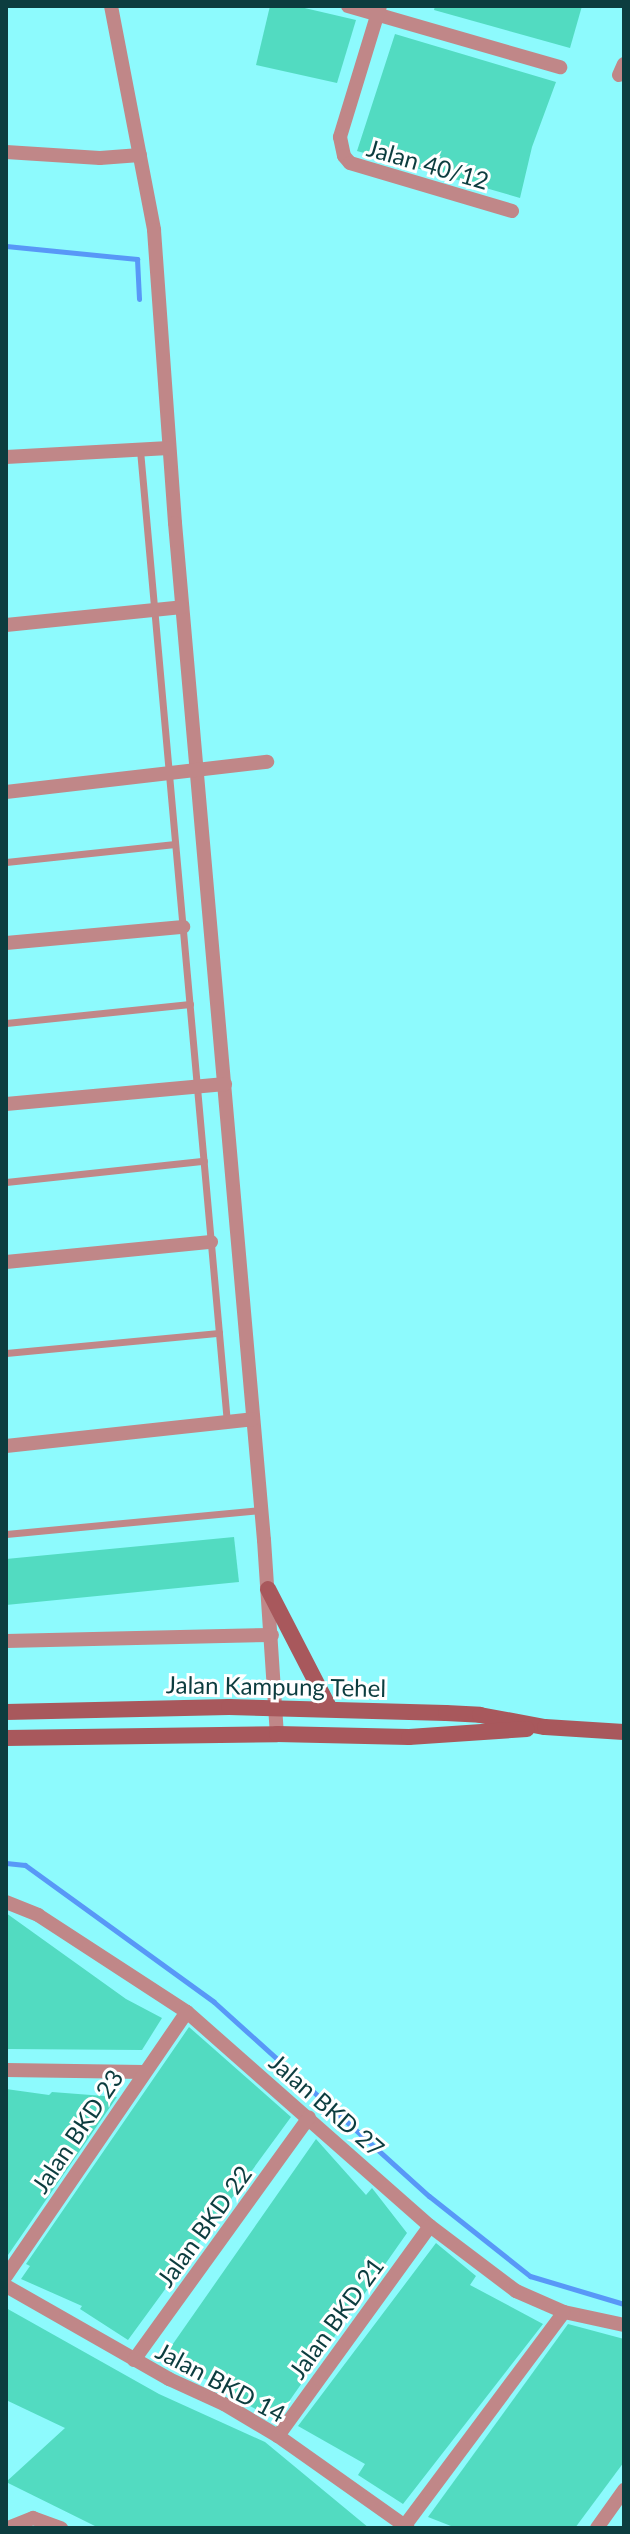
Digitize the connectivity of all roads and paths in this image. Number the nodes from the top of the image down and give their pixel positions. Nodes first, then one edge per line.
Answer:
1 (111, 6) edge
2 (348, 6) edge
3 (378, 10) edge
4 (560, 67) dead end
5 (6, 152) edge
6 (140, 155) junction
7 (512, 211) dead end
8 (169, 448) junction
9 (140, 450) junction
10 (6, 457) edge
11 (182, 607) junction
12 (154, 609) junction
13 (6, 625) edge
14 (267, 762) dead end
15 (199, 768) junction
16 (169, 772) junction
17 (6, 792) edge
18 (175, 844) junction
19 (6, 862) edge
20 (183, 927) junction
21 (6, 943) edge
22 (190, 1004) junction
23 (6, 1023) edge
24 (225, 1084) junction
25 (197, 1086) junction
26 (6, 1104) edge
27 (204, 1161) junction
28 (6, 1182) edge
29 (211, 1242) junction
30 (6, 1262) edge
31 (219, 1333) junction
32 (6, 1353) edge
33 (253, 1419) junction
34 (227, 1422) junction
35 (6, 1446) edge
36 (262, 1510) junction
37 (6, 1534) edge
38 (268, 1589) junction
39 (272, 1635) junction
40 (6, 1641) edge
41 (275, 1708) junction
42 (330, 1709) junction
43 (6, 1714) edge
44 (545, 1727) junction
45 (624, 1732) edge
46 (277, 1734) junction
47 (6, 1738) edge
48 (6, 1902) edge
49 (187, 2012) junction
50 (6, 2070) edge
51 (144, 2072) junction
52 (309, 2117) junction
53 (430, 2226) junction
54 (6, 2276) edge
55 (6, 2286) edge
56 (564, 2312) junction
57 (624, 2325) edge
58 (134, 2360) junction
59 (278, 2436) junction
60 (624, 2490) edge
61 (405, 2527) edge
62 (8, 2528) edge
63 (61, 2528) edge
64 (597, 2528) edge

1 - 6 street
2 - 3 street
3 - 4 street
3 - 7 street, Jalan 40/12
5 - 6 street
6 - 8 street
8 - 9 street
8 - 11 street
9 - 10 street
9 - 12 lane
11 - 12 street
11 - 15 street
12 - 13 street
12 - 16 lane
14 - 15 street
15 - 16 street
15 - 24 street
16 - 17 street
16 - 18 lane
18 - 19 lane
18 - 20 lane
20 - 21 street
20 - 22 lane
22 - 23 lane
22 - 25 lane
24 - 25 street
24 - 33 street
25 - 26 street
25 - 27 lane
27 - 28 lane
27 - 29 lane
29 - 30 street
29 - 31 lane
31 - 32 lane
31 - 34 lane
33 - 34 street
33 - 36 street
34 - 35 street
36 - 37 lane
36 - 38 street
38 - 39 street
38 - 42 main road
39 - 40 street
39 - 41 street
41 - 42 main road, Jalan Kampung Tehel
41 - 43 main road, Jalan Kampung Tehel
41 - 46 street
42 - 44 main road, Jalan Kampung Tehel
44 - 45 main road, Jalan Kampung Tehel
44 - 46 main road, Jalan Kampung Tehel
46 - 47 main road, Jalan Kampung Tehel
48 - 49 street, Jalan BKD 27
49 - 51 street, Jalan BKD 23
49 - 52 street, Jalan BKD 27
50 - 51 street
51 - 54 street, Jalan BKD 23
52 - 53 street, Jalan BKD 27
52 - 58 street, Jalan BKD 22
53 - 56 street, Jalan BKD 27
53 - 59 street, Jalan BKD 21
55 - 58 street, Jalan BKD 14
56 - 57 street, Jalan BKD 27
56 - 61 street
58 - 59 street, Jalan BKD 14
59 - 61 street, Jalan BKD 14
60 - 64 street
62 - 63 street

